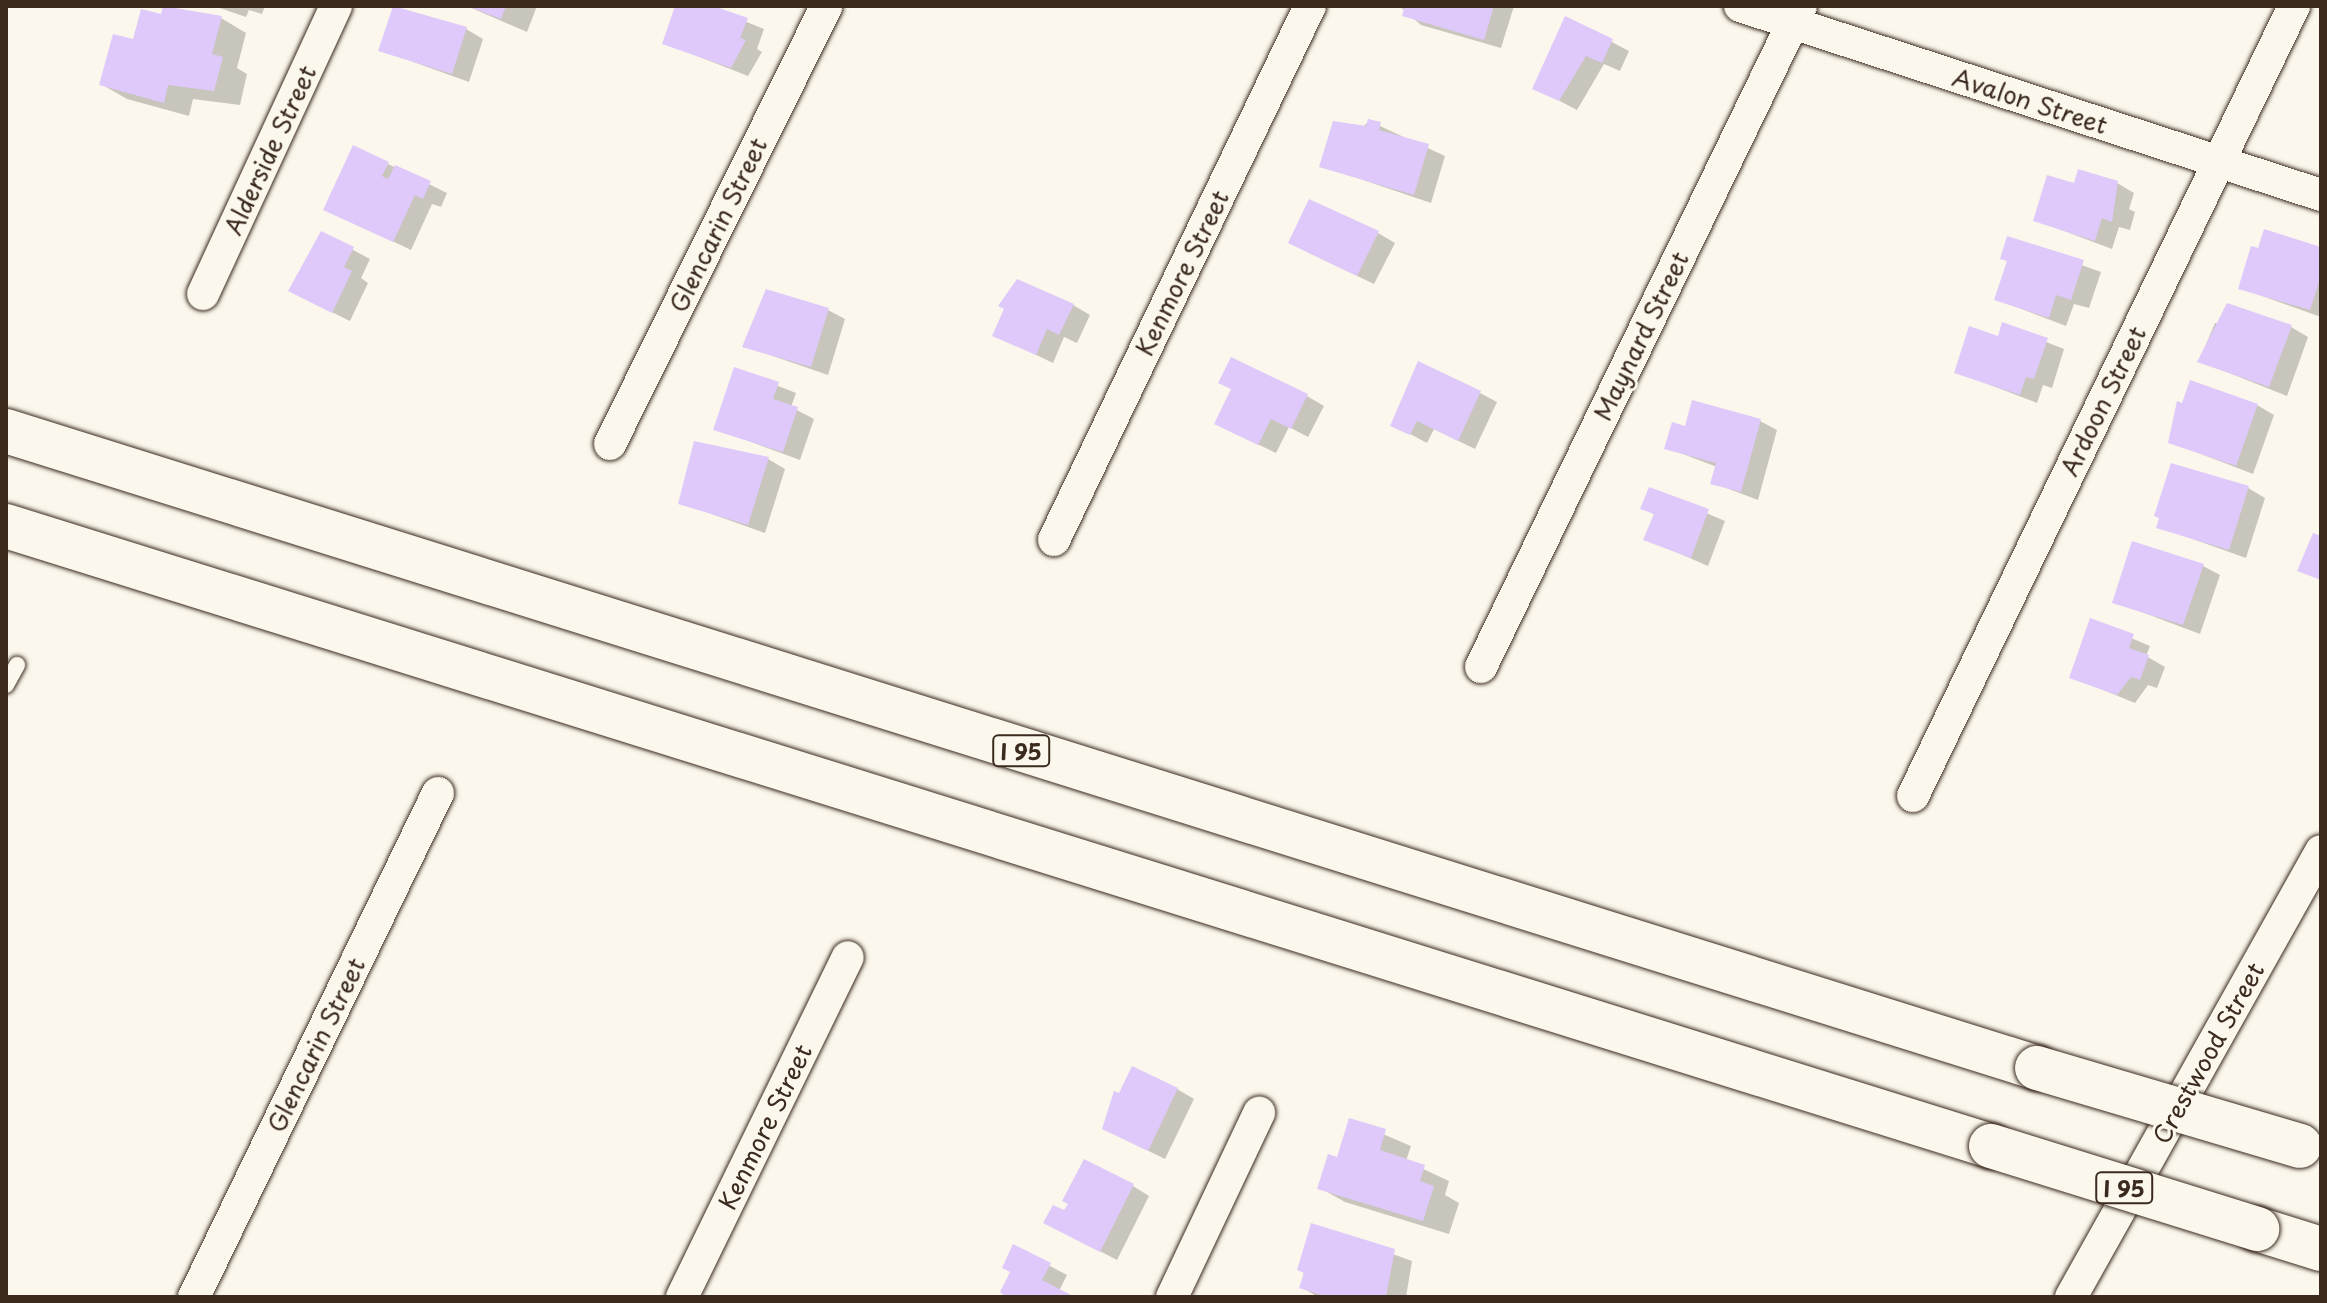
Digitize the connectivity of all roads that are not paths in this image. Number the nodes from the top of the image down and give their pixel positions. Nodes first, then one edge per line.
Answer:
1 (336, 6) edge
2 (826, 6) edge
3 (1310, 6) edge
4 (1740, 6) edge
5 (2294, 6) edge
6 (1797, 14) edge
7 (2218, 163) junction
8 (2321, 195) edge
9 (203, 294) dead end
10 (6, 431) edge
11 (610, 444) dead end
12 (6, 526) edge
13 (1054, 540) dead end
14 (17, 665) dead end
15 (1481, 667) dead end
16 (6, 685) edge
17 (438, 793) dead end
18 (1913, 796) dead end
19 (2321, 851) edge
20 (848, 957) dead end
21 (1259, 1113) dead end
22 (2311, 1150) edge
23 (2321, 1249) edge
24 (194, 1297) edge
25 (682, 1297) edge
26 (1172, 1297) edge
27 (2071, 1297) edge

1 - 9 street, Alderside Street
2 - 11 street, Glencarin Street
3 - 13 street, Kenmore Street
4 - 6 street, Avalon Street
5 - 7 street, Ardoon Street
6 - 7 street, Avalon Street
6 - 15 street, Maynard Street
7 - 8 street, Avalon Street
7 - 18 street, Ardoon Street
10 - 22 highway, I 95, bridge
12 - 23 highway, I 95, bridge
14 - 16 lane
17 - 24 street, Glencarin Street
19 - 27 street, Crestwood Street
20 - 25 street, Kenmore Street
21 - 26 street

